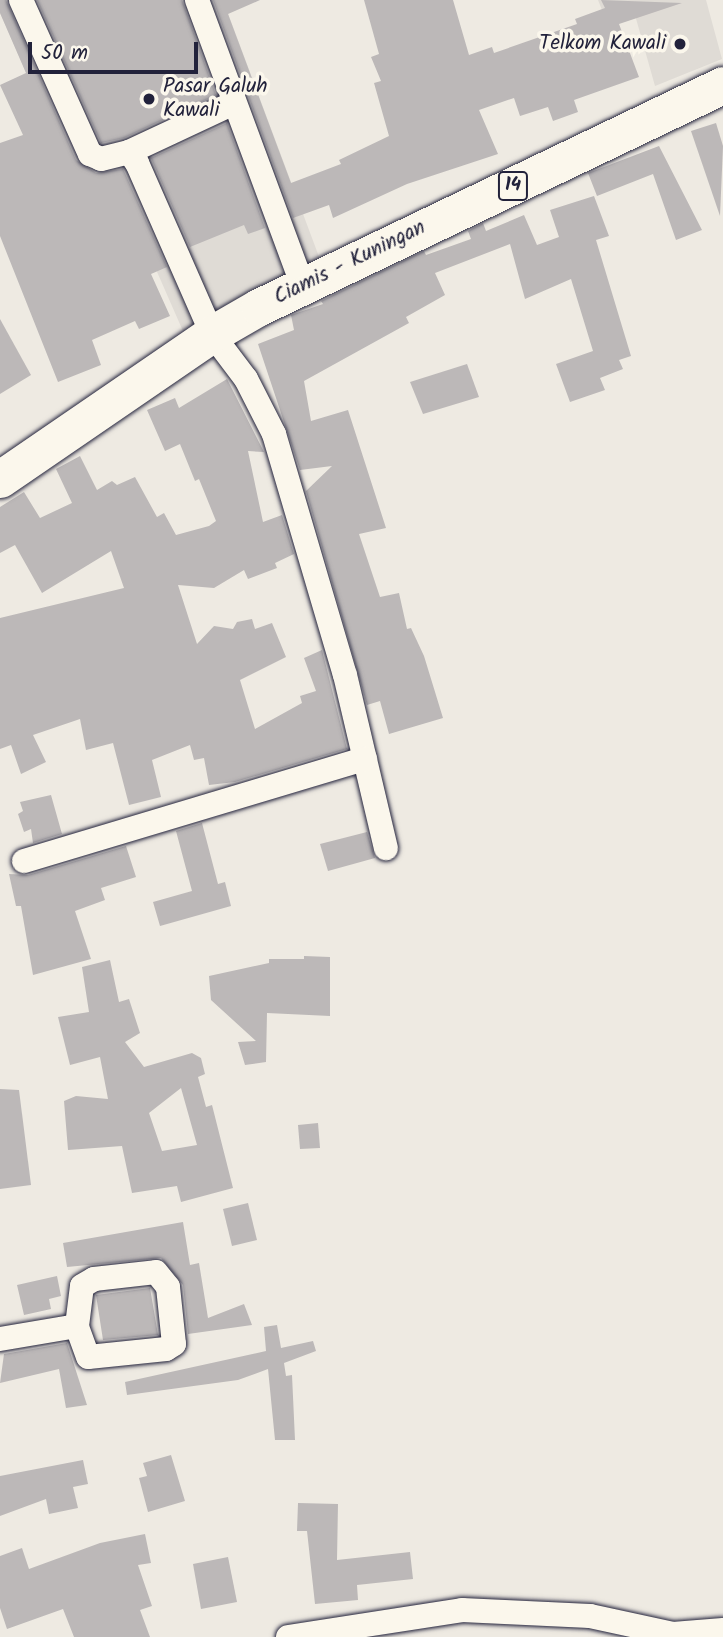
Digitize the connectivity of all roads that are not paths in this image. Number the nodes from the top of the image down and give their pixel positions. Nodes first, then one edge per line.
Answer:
1 (21, 0) edge
2 (197, 0) edge
3 (723, 85) edge
4 (234, 103) junction
5 (129, 152) junction
6 (302, 284) junction
7 (212, 334) junction
8 (0, 479) edge
9 (365, 759) junction
10 (386, 848) dead end
11 (24, 861) dead end
12 (78, 1326) junction
13 (0, 1339) edge
14 (723, 1630) edge
15 (288, 1637) edge

1 - 5 street
2 - 4 street
3 - 6 highway, Ciamis - Kuningan / 14
4 - 5 street
4 - 6 street
5 - 7 street
6 - 7 highway, Ciamis - Kuningan / 14
7 - 8 highway, Ciamis - Kuningan / 14
7 - 9 street
9 - 10 street
9 - 11 street
12 - 12 street
12 - 13 street
14 - 15 street

